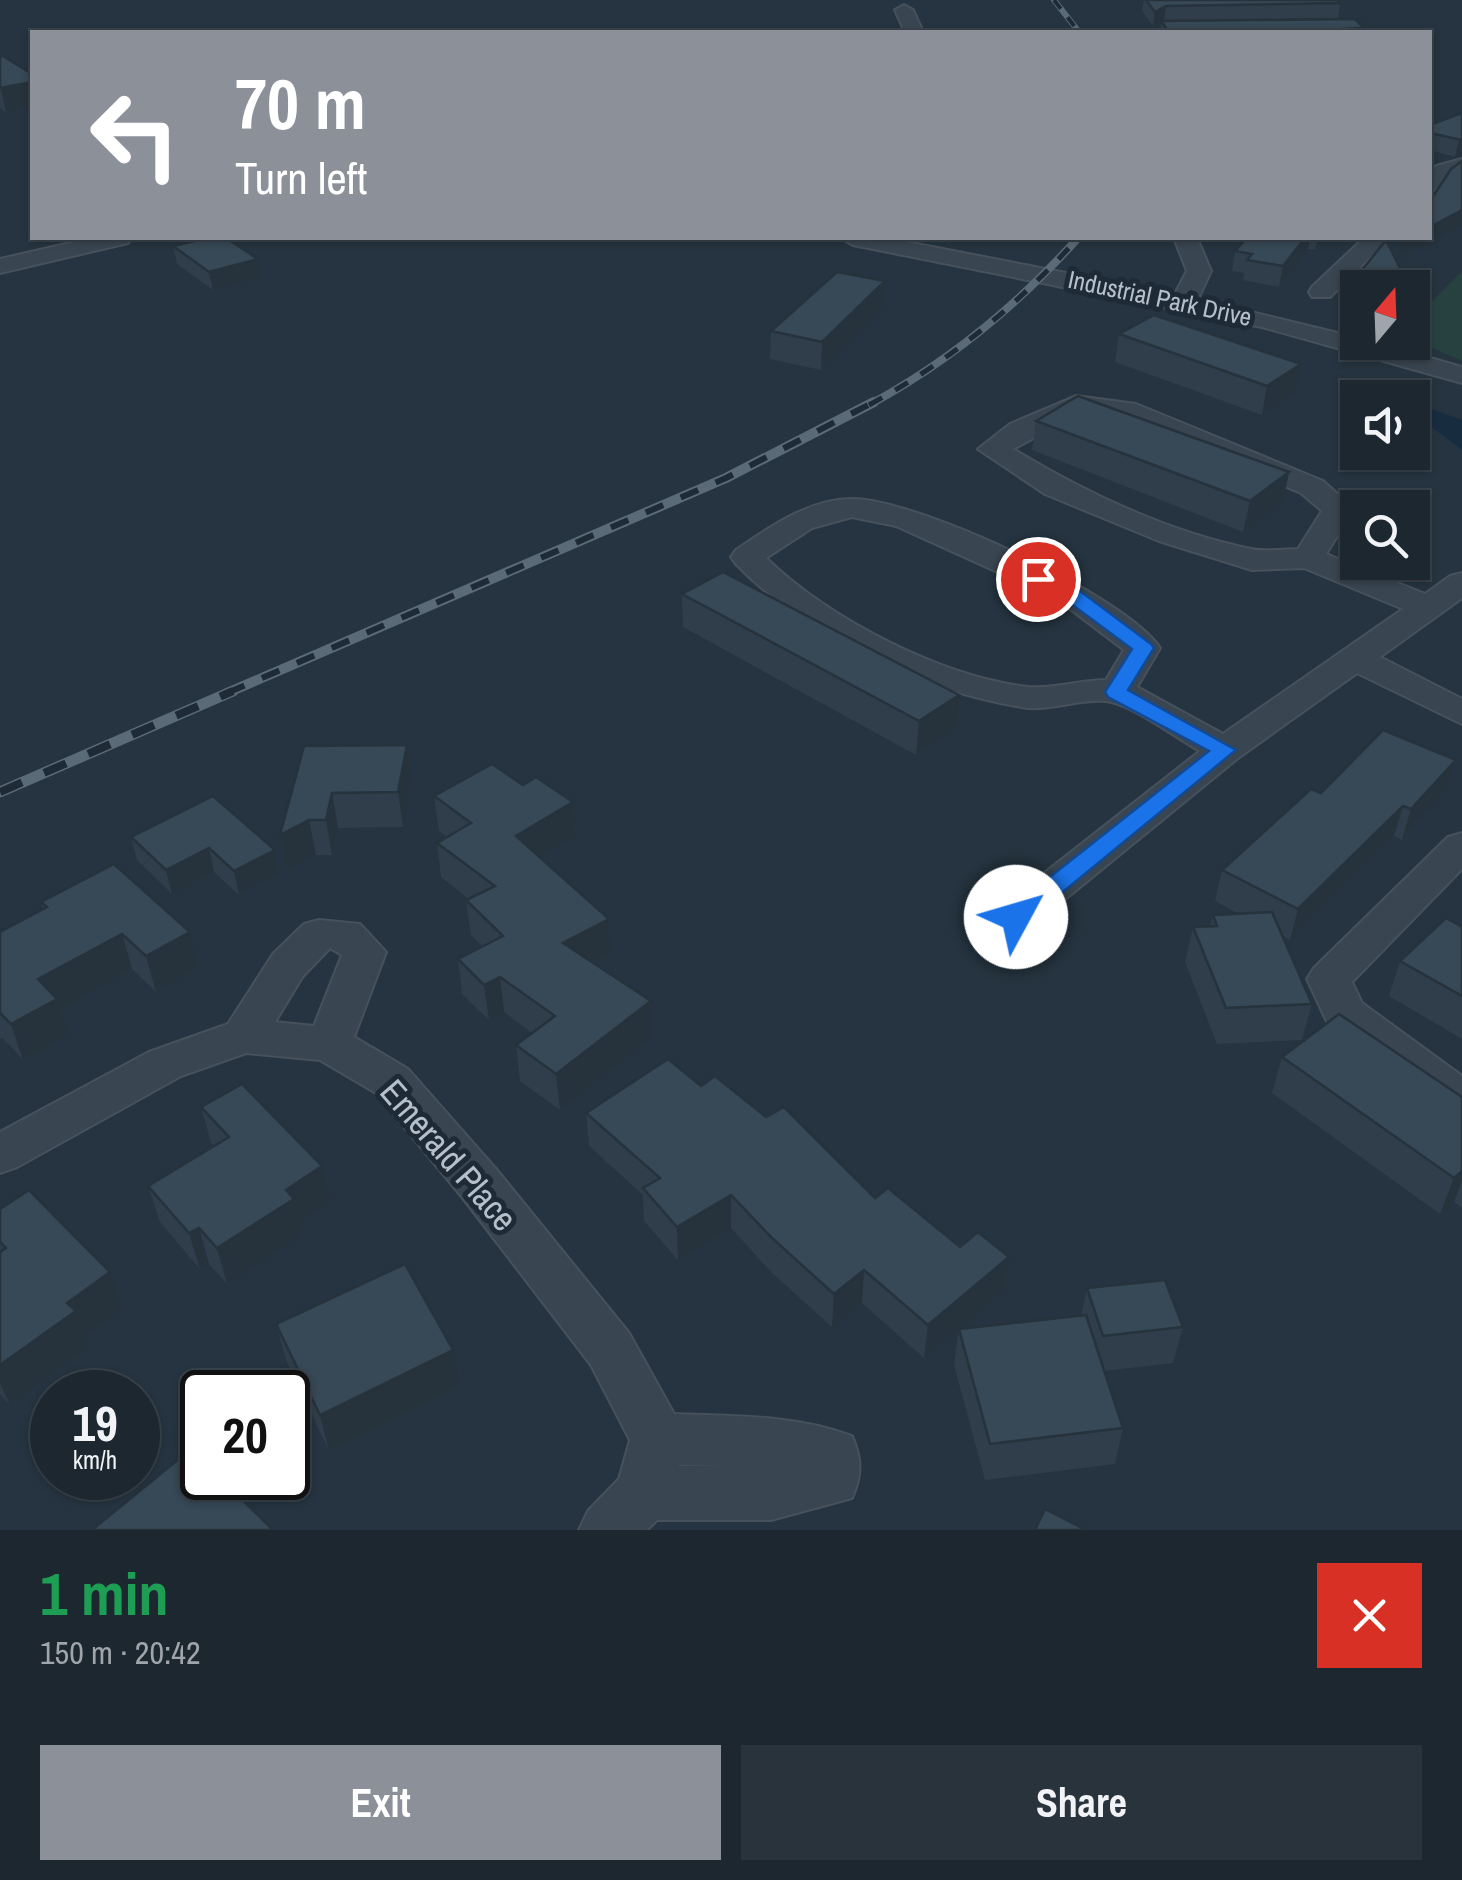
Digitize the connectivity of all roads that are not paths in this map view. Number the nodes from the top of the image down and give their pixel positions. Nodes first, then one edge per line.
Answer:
1 (904, 10) dead end
2 (913, 30) edge
3 (111, 240) edge
4 (863, 240) edge
5 (1187, 240) edge
6 (1374, 240) edge
7 (0, 266) edge
8 (1321, 292) dead end
9 (1184, 302) junction
10 (1462, 375) edge
11 (1308, 558) junction
12 (1462, 583) edge
13 (1427, 607) junction
14 (1354, 658) junction
15 (1116, 692) junction
16 (1462, 713) edge
17 (1224, 750) junction
18 (1462, 846) edge
19 (1016, 917) dead end
20 (244, 1036) junction
21 (329, 1044) junction
22 (1462, 1101) edge
23 (0, 1154) edge
24 (658, 1439) junction
25 (626, 1511) edge

1 - 2 street
3 - 7 street
4 - 9 street, Industrial Park Drive
5 - 9 street
6 - 8 street
9 - 10 street, Industrial Park Drive
11 - 11 street
11 - 13 street
12 - 13 street
13 - 14 street
14 - 16 street
14 - 17 street
15 - 15 street
15 - 17 street
17 - 19 street
18 - 22 street
20 - 21 street, Emerald Place
20 - 21 street
20 - 23 street, Emerald Place
21 - 24 street, Emerald Place
24 - 25 street
24 - 25 street

